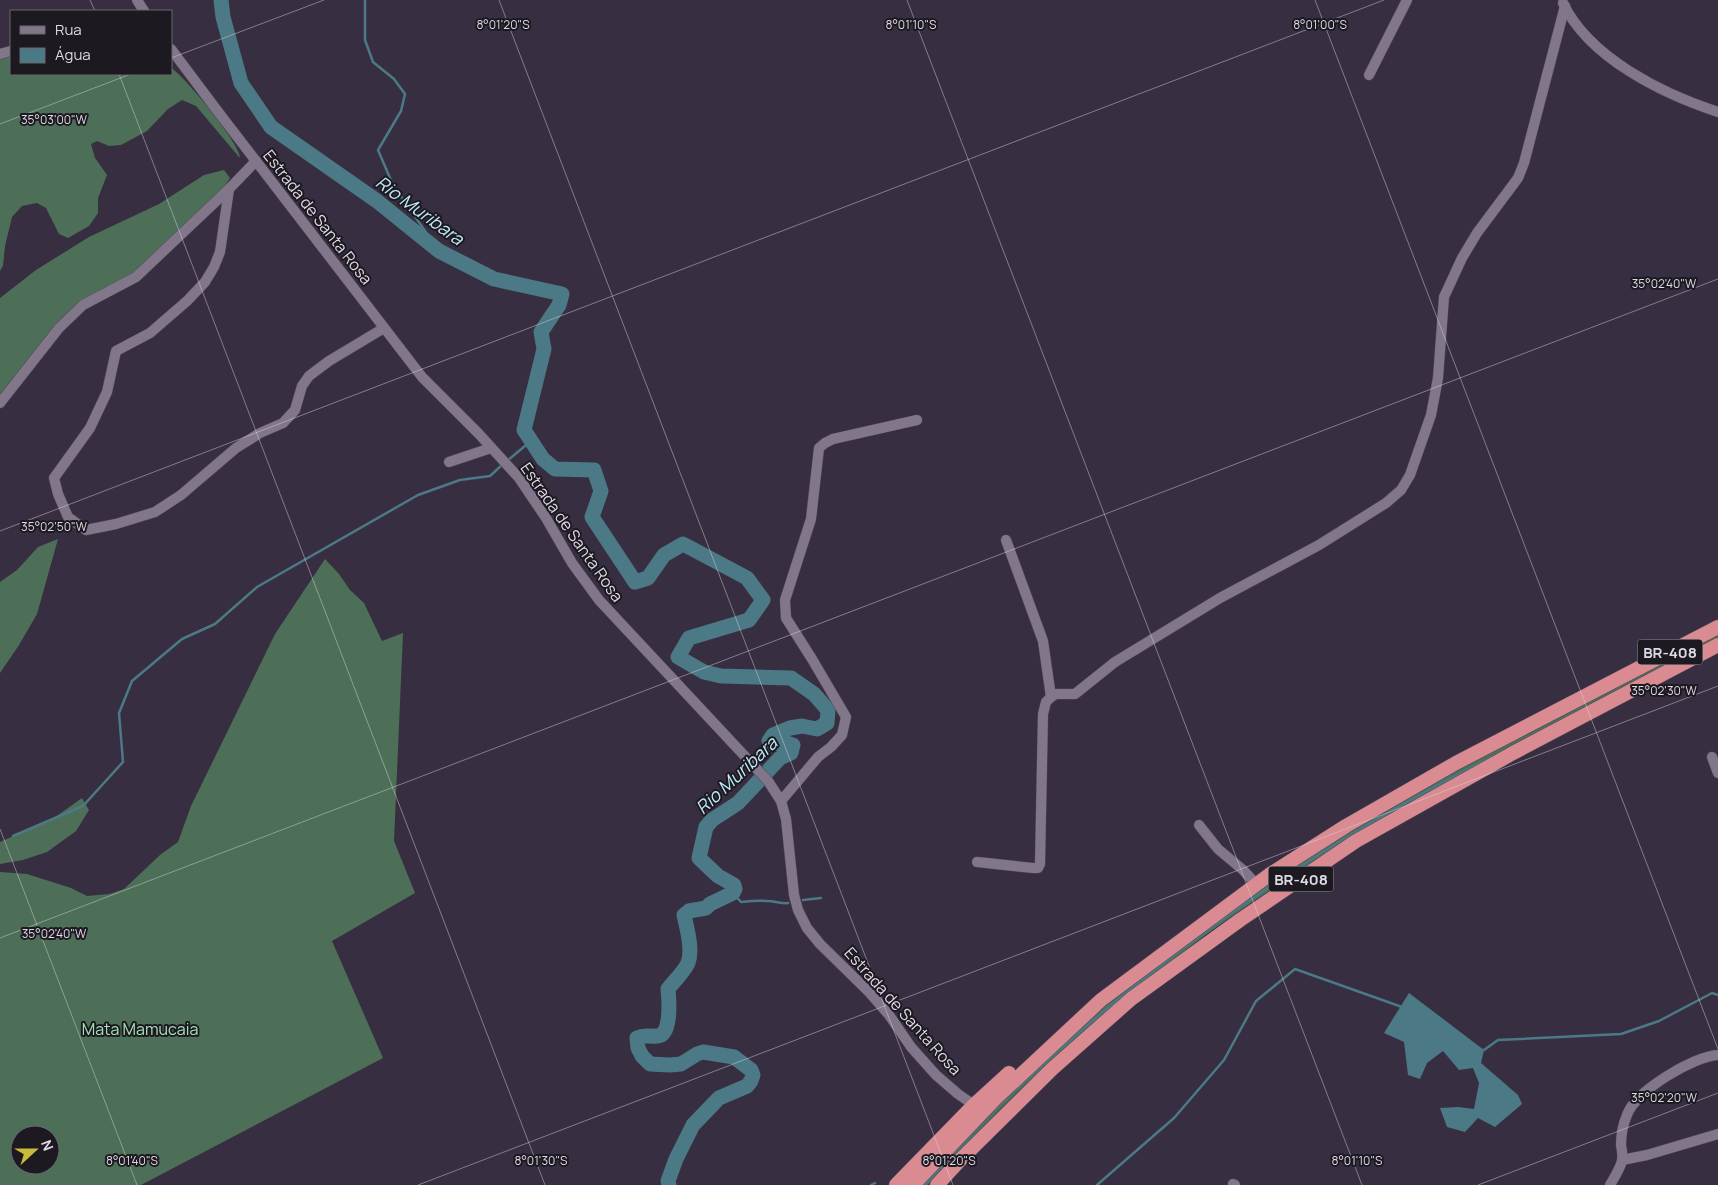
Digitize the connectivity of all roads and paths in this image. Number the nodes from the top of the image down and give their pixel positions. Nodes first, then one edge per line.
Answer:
1 (1407, 0) edge
2 (1563, 3) edge
3 (173, 54) edge
4 (1369, 75) dead end
5 (1718, 112) edge
6 (256, 161) junction
7 (229, 189) junction
8 (384, 328) junction
9 (0, 404) edge
10 (917, 420) dead end
11 (491, 448) junction
12 (449, 462) dead end
13 (1006, 540) dead end
14 (1718, 620) edge
15 (1718, 627) edge
16 (1718, 645) edge
17 (1621, 677) junction
18 (1051, 696) junction
19 (1712, 757) dead end
20 (1718, 774) edge
21 (781, 801) junction
22 (1199, 825) dead end
23 (977, 862) dead end
24 (1256, 884) junction
25 (1188, 933) junction
26 (1718, 1055) edge
27 (974, 1105) junction
28 (1718, 1134) edge
29 (1622, 1160) junction
30 (896, 1185) edge
31 (913, 1185) edge
32 (937, 1185) edge
33 (1610, 1185) edge

1 - 4 street
2 - 5 street
2 - 18 street
3 - 6 street, Estrada de Santa Rosa
6 - 7 street
6 - 8 street, Estrada de Santa Rosa
7 - 8 street
7 - 9 street
8 - 11 street, Estrada de Santa Rosa
10 - 21 street
11 - 12 street
11 - 21 street, Estrada de Santa Rosa
13 - 18 street
14 - 17 highway
15 - 17 highway, BR-408
16 - 32 highway, BR-408
17 - 24 highway, BR-408
18 - 23 street
19 - 20 street
21 - 27 street, Estrada de Santa Rosa
22 - 24 street
24 - 25 highway, BR-408
25 - 27 highway
25 - 31 highway, BR-408
26 - 29 street
27 - 30 highway
28 - 29 street
29 - 33 street

